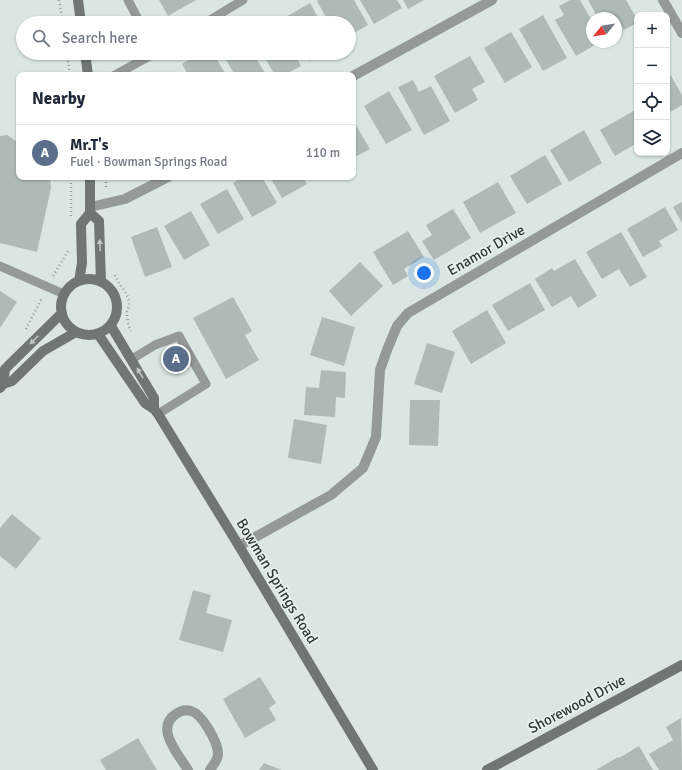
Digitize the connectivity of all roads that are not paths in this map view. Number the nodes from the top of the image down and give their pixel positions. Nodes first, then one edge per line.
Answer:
1 (78, 0) edge
2 (128, 0) edge
3 (243, 0) edge
4 (492, 0) edge
5 (663, 0) edge
6 (80, 16) edge
7 (136, 16) edge
8 (217, 16) edge
9 (682, 33) edge
10 (86, 60) edge
11 (142, 60) edge
12 (88, 72) edge
13 (120, 72) edge
14 (356, 74) edge
15 (682, 153) edge
16 (90, 180) edge
17 (162, 180) edge
18 (90, 210) junction
19 (0, 266) edge
20 (79, 281) junction
21 (101, 282) junction
22 (64, 294) junction
23 (62, 313) junction
24 (111, 326) junction
25 (76, 332) junction
26 (98, 334) junction
27 (132, 359) junction
28 (2, 386) edge
29 (156, 411) junction
30 (239, 546) junction
31 (682, 665) edge
32 (188, 770) edge
33 (210, 770) edge
34 (373, 770) edge
35 (487, 770) edge

1 - 6 street
2 - 7 lane
3 - 8 lane
4 - 14 street
5 - 9 street
10 - 12 street
11 - 13 lane
15 - 30 street, Enamor Drive
16 - 18 street
17 - 18 street
18 - 20 street
21 -> 18 street
19 - 22 lane
20 - 21 street
20 - 22 street
21 - 24 street
22 - 23 street
23 - 25 street
23 -> 28 street
24 - 26 street
24 - 27 street, Bowman Springs Road
25 - 26 street
25 - 28 street
26 - 29 street, Bowman Springs Road
29 -> 27 street, Bowman Springs Road
27 - 29 lane
29 - 30 street, Bowman Springs Road
30 - 34 street, Bowman Springs Road
31 - 35 street, Shorewood Drive
32 - 33 street

